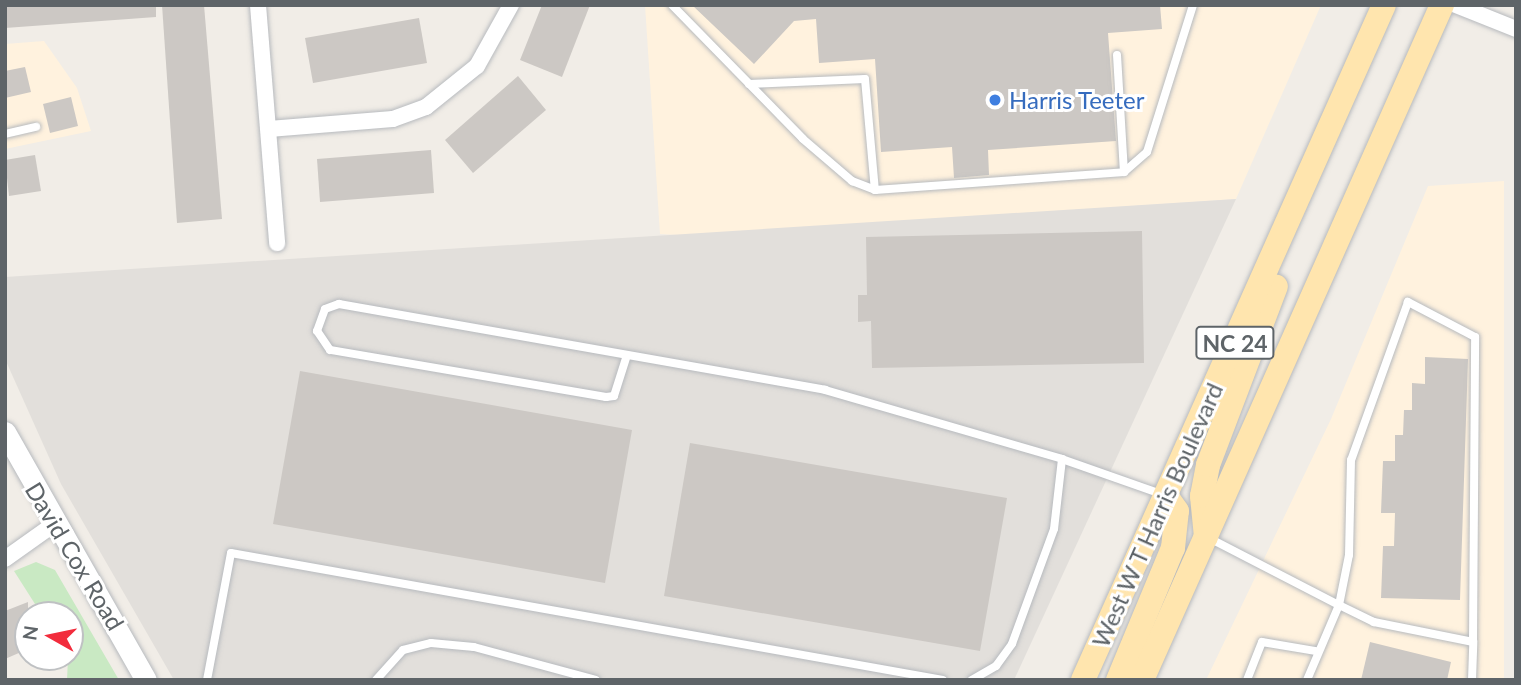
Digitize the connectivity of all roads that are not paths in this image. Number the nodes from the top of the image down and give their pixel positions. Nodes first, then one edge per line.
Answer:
1 (258, 5) edge
2 (511, 5) edge
3 (672, 5) edge
4 (1193, 5) edge
5 (1384, 5) edge
6 (1443, 5) edge
7 (1456, 5) edge
8 (1516, 29) edge
9 (1117, 55) dead end
10 (749, 84) junction
11 (36, 127) dead end
12 (269, 129) junction
13 (5, 134) edge
14 (1124, 172) junction
15 (1311, 175) junction
16 (875, 190) junction
17 (277, 243) dead end
18 (627, 355) junction
19 (5, 432) edge
20 (1062, 459) junction
21 (1166, 496) junction
22 (54, 524) junction
23 (1206, 537) junction
24 (5, 559) edge
25 (1339, 605) junction
26 (1474, 642) junction
27 (1316, 651) junction
28 (146, 680) edge
29 (207, 680) edge
30 (376, 680) edge
31 (596, 680) edge
32 (943, 680) edge
33 (972, 680) edge
34 (1083, 680) edge
35 (1118, 680) edge
36 (1142, 680) edge
37 (1247, 680) edge
38 (1307, 680) edge
39 (1472, 680) edge

1 - 12 street
2 - 12 street
3 - 10 lane
4 - 14 lane
5 - 15 main road, West W T Harris Boulevard / NC 24
6 - 23 main road, NC 24
7 - 8 street
9 - 14 lane
10 - 16 lane
10 - 16 lane
11 - 13 lane
12 - 17 street
14 - 16 lane
15 - 21 main road, West W T Harris Boulevard / NC 24
15 - 23 main road
18 - 18 lane
18 - 20 lane
19 - 22 main road, David Cox Road
20 - 21 lane
20 - 33 lane
21 - 34 main road, West W T Harris Boulevard / NC 24
21 - 35 main road
22 - 24 street
22 - 28 main road, David Cox Road
23 - 25 lane
23 - 36 main road, NC 24
25 - 26 lane
25 - 26 lane
25 - 27 lane
26 - 39 lane
27 - 37 lane
27 - 38 lane
29 - 32 lane
30 - 31 lane

